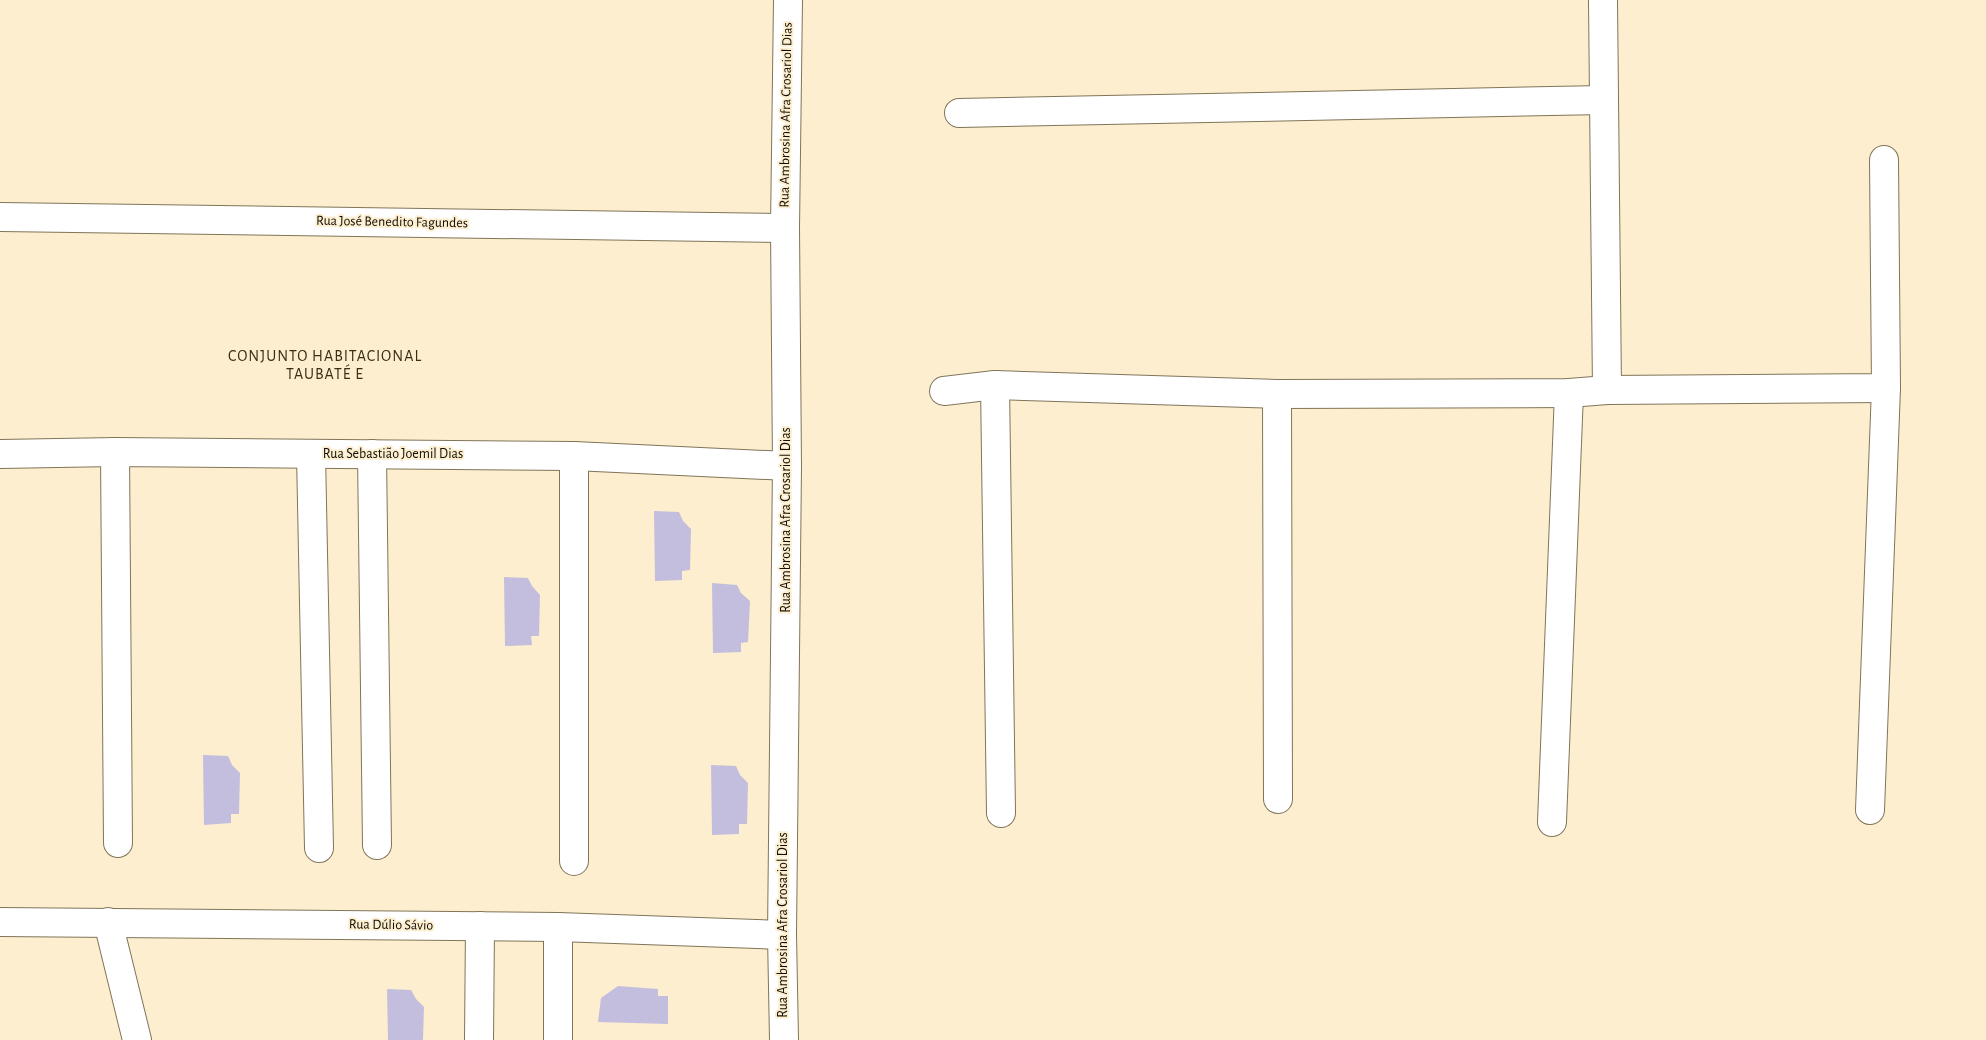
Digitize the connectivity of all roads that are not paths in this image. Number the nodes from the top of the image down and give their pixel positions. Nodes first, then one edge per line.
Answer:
1 (788, 0) edge
2 (1603, 0) edge
3 (1604, 100) junction
4 (959, 113) dead end
5 (1884, 160) dead end
6 (0, 217) edge
7 (785, 228) junction
8 (996, 385) junction
9 (1886, 388) junction
10 (1607, 390) junction
11 (944, 391) dead end
12 (1569, 393) junction
13 (1277, 394) junction
14 (116, 452) junction
15 (0, 454) edge
16 (311, 454) junction
17 (372, 454) junction
18 (574, 456) junction
19 (787, 466) junction
20 (1278, 799) dead end
21 (1870, 810) dead end
22 (1001, 813) dead end
23 (1552, 822) dead end
24 (118, 844) dead end
25 (377, 845) dead end
26 (319, 848) dead end
27 (574, 861) dead end
28 (0, 922) edge
29 (108, 922) junction
30 (480, 926) junction
31 (558, 927) junction
32 (782, 935) junction
33 (137, 1040) edge
34 (479, 1040) edge
35 (558, 1040) edge
36 (784, 1040) edge

1 - 7 street, Rua Ambrosina Afra Crosariol Dias
2 - 3 street
3 - 4 street
3 - 10 street
5 - 9 street
6 - 7 street, Rua José Benedito Fagundes
7 - 19 street, Rua Ambrosina Afra Crosariol Dias
8 - 11 street
8 - 13 street
8 - 22 street
9 - 10 street
9 - 21 street
10 - 12 street
12 - 13 street
12 - 23 street
13 - 20 street
14 - 15 street, Rua Sebastião Joemil Dias
14 - 16 street, Rua Sebastião Joemil Dias
14 - 24 street
16 - 17 street, Rua Sebastião Joemil Dias
16 - 26 street
17 - 18 street, Rua Sebastião Joemil Dias
17 - 25 street
18 - 19 street, Rua Sebastião Joemil Dias
18 - 27 street
19 - 32 street, Rua Ambrosina Afra Crosariol Dias
28 - 29 street, Rua Dúlio Sávio
29 - 30 street, Rua Dúlio Sávio
29 - 33 street
30 - 31 street, Rua Dúlio Sávio
30 - 34 street
31 - 32 street, Rua Dúlio Sávio
31 - 35 street
32 - 36 street, Rua Ambrosina Afra Crosariol Dias

